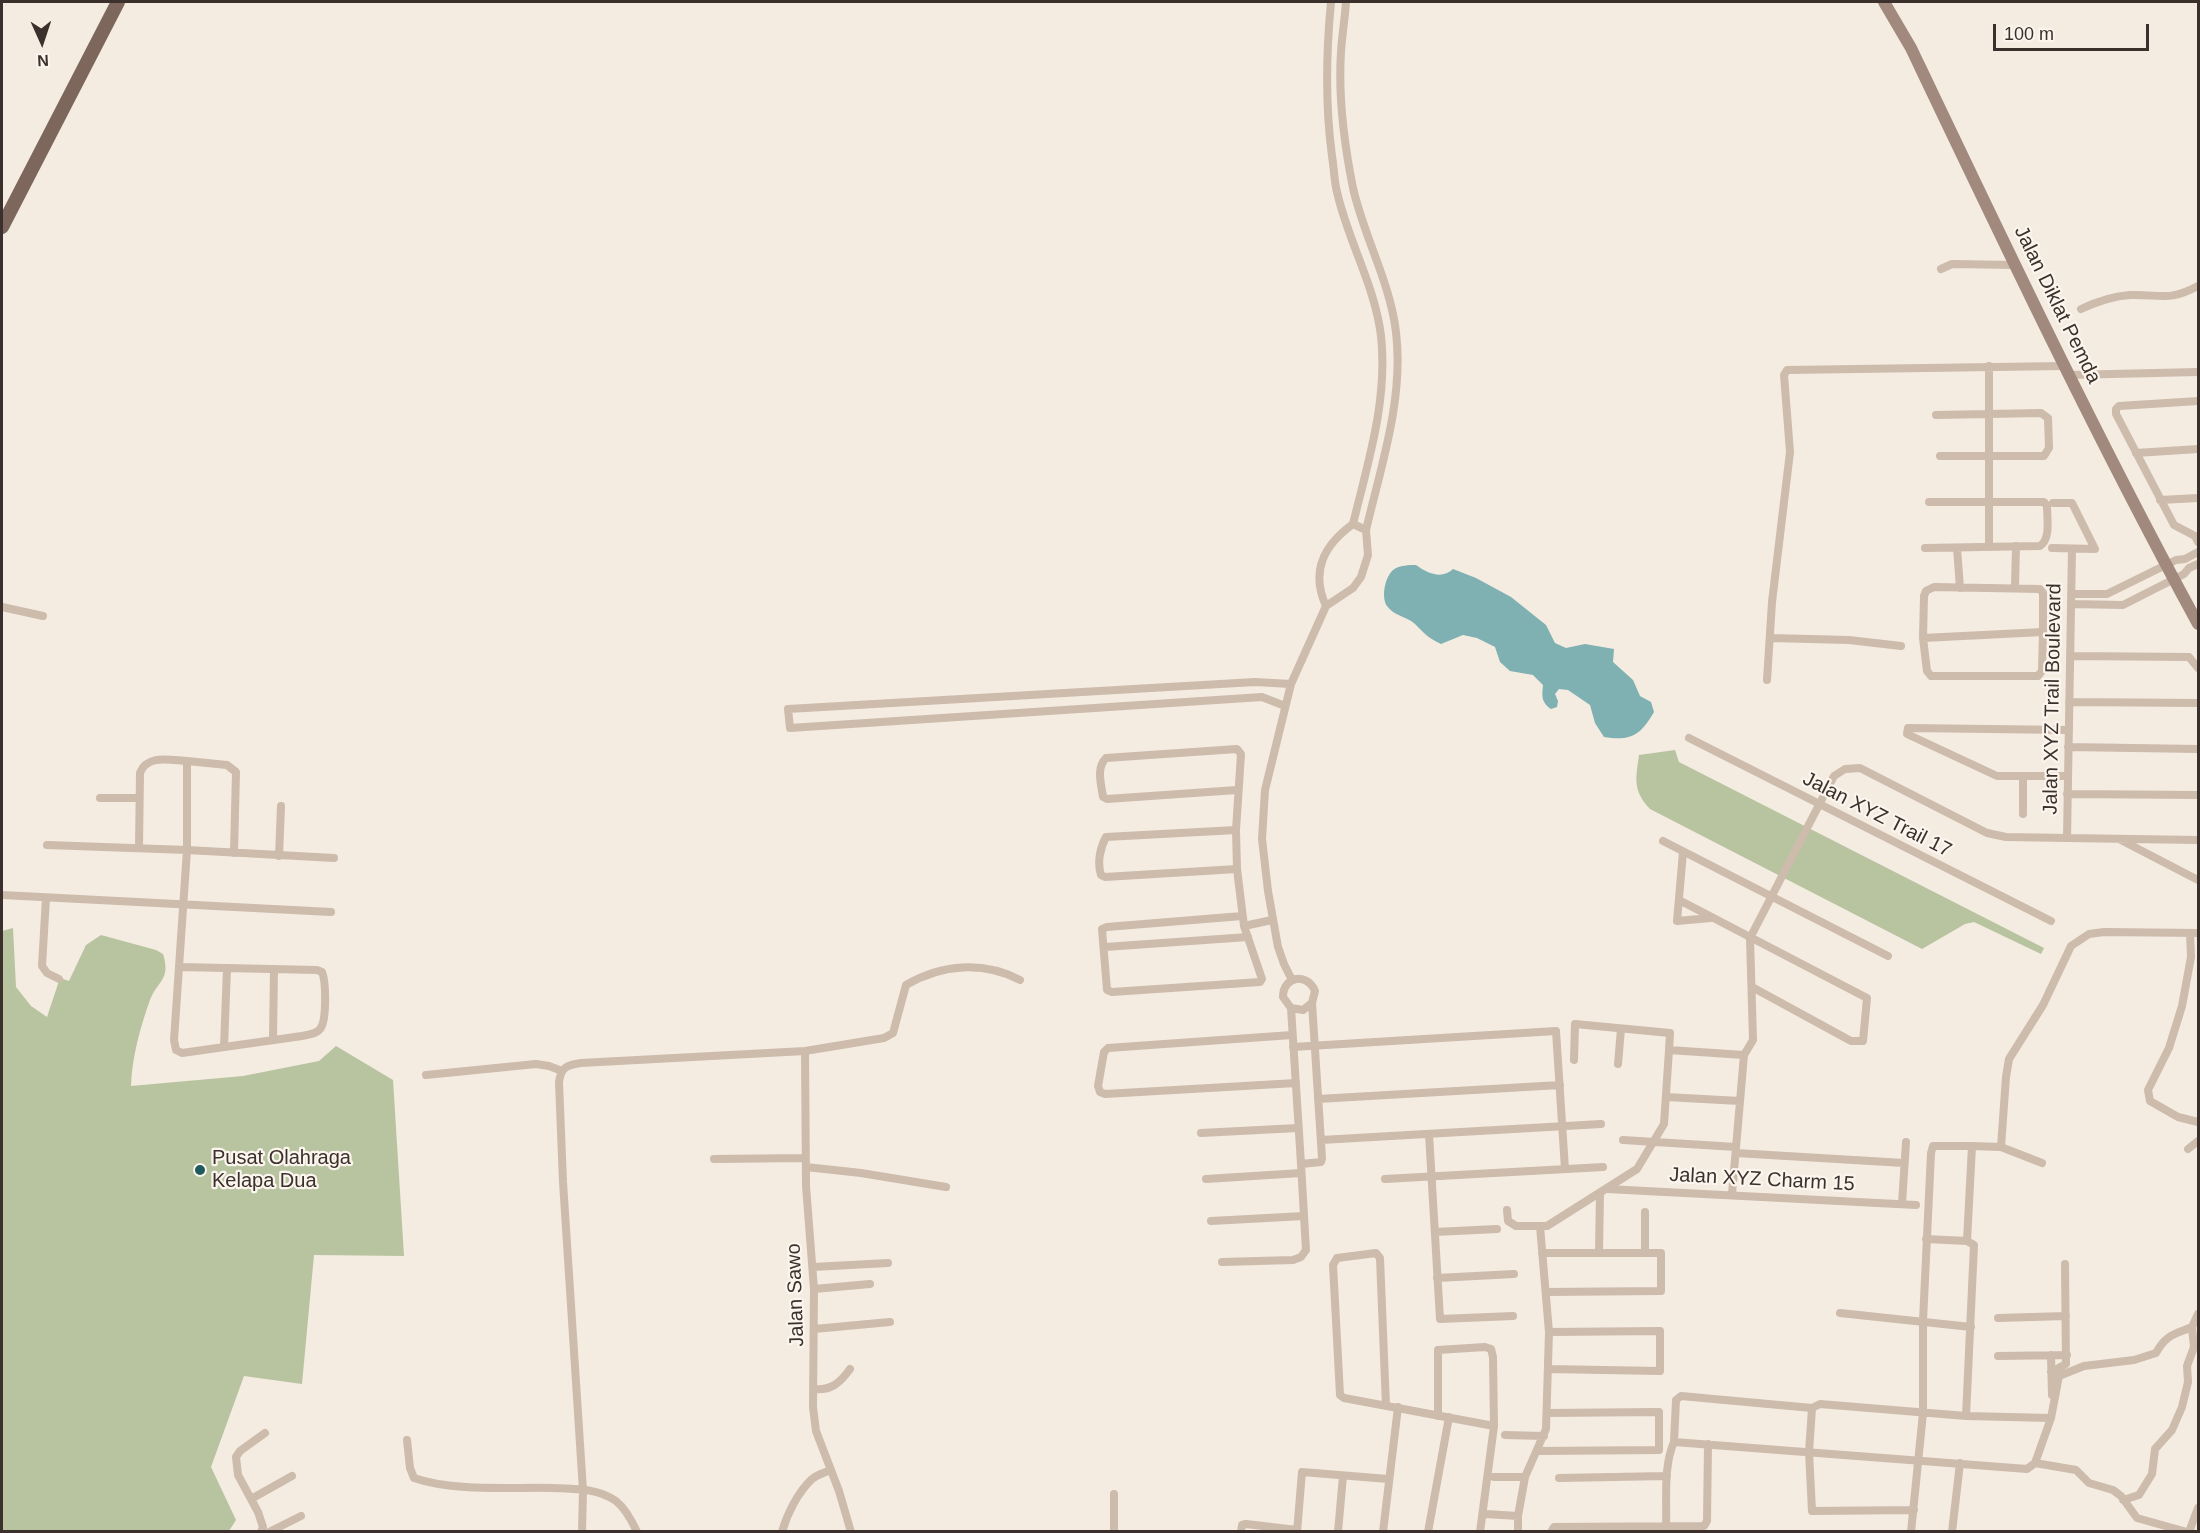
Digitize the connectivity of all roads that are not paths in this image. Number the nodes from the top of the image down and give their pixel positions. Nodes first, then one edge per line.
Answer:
1 (118, 2) edge
2 (1331, 2) edge
3 (1346, 2) edge
4 (1884, 2) edge
5 (2, 226) edge
6 (2015, 265) junction
7 (1941, 269) dead end
8 (2199, 286) edge
9 (2081, 309) dead end
10 (1990, 369) junction
11 (2066, 370) junction
12 (2199, 372) edge
13 (2199, 401) edge
14 (1989, 413) junction
15 (1936, 415) dead end
16 (2199, 449) edge
17 (2136, 453) junction
18 (1940, 456) dead end
19 (1988, 456) junction
20 (2199, 498) edge
21 (2160, 500) junction
22 (1929, 502) dead end
23 (2053, 503) dead end
24 (1989, 504) junction
25 (1353, 524) junction
26 (1366, 530) junction
27 (2199, 542) edge
28 (1989, 546) junction
29 (2016, 546) junction
30 (1925, 548) dead end
31 (1957, 548) junction
32 (2052, 548) dead end
33 (2072, 549) junction
34 (2199, 552) edge
35 (2199, 564) edge
36 (2166, 565) junction
37 (2174, 579) junction
38 (2015, 587) junction
39 (1960, 588) junction
40 (2071, 599) junction
41 (1326, 606) junction
42 (2, 607) edge
43 (43, 616) dead end
44 (2199, 624) edge
45 (2043, 632) junction
46 (1770, 638) junction
47 (1923, 638) junction
48 (1901, 646) dead end
49 (2070, 656) junction
50 (2199, 668) edge
51 (1767, 680) dead end
52 (1255, 682) junction
53 (1291, 684) junction
54 (1256, 698) junction
55 (2069, 702) junction
56 (2199, 703) edge
57 (1285, 706) junction
58 (2069, 730) junction
59 (1689, 738) dead end
60 (2068, 747) junction
61 (2199, 749) edge
62 (187, 761) junction
63 (2023, 776) junction
64 (2068, 776) junction
65 (1237, 790) junction
66 (2067, 794) junction
67 (2199, 795) edge
68 (100, 798) dead end
69 (140, 798) junction
70 (1820, 804) junction
71 (281, 806) dead end
72 (2023, 814) dead end
73 (1236, 830) junction
74 (2067, 838) junction
75 (2117, 838) junction
76 (2199, 840) edge
77 (1663, 842) dead end
78 (47, 846) dead end
79 (139, 848) junction
80 (187, 850) junction
81 (1683, 852) junction
82 (234, 853) junction
83 (279, 856) junction
84 (334, 858) dead end
85 (1237, 869) junction
86 (2199, 880) edge
87 (2, 895) edge
88 (1772, 897) junction
89 (46, 898) junction
90 (1679, 900) junction
91 (184, 903) junction
92 (331, 912) dead end
93 (1242, 916) junction
94 (1711, 917) junction
95 (1272, 920) junction
96 (2051, 921) dead end
97 (1244, 926) junction
98 (2194, 933) edge
99 (1248, 937) junction
100 (1750, 938) junction
101 (1105, 947) junction
102 (1887, 956) dead end
103 (180, 967) junction
104 (227, 968) junction
105 (274, 969) junction
106 (59, 979) dead end
107 (1020, 980) dead end
108 (1292, 980) junction
109 (1752, 987) junction
110 (1312, 1003) junction
111 (1291, 1008) junction
112 (1621, 1029) junction
113 (1293, 1035) junction
114 (273, 1040) junction
115 (1315, 1045) junction
116 (224, 1047) junction
117 (1293, 1047) junction
118 (1669, 1050) junction
119 (805, 1051) junction
120 (1744, 1056) junction
121 (1574, 1060) dead end
122 (1618, 1064) dead end
123 (562, 1071) junction
124 (426, 1075) dead end
125 (1296, 1083) junction
126 (1560, 1085) junction
127 (1666, 1098) junction
128 (1318, 1099) junction
129 (1740, 1101) junction
130 (2199, 1122) edge
131 (1601, 1124) dead end
132 (1562, 1126) junction
133 (1298, 1128) junction
134 (1201, 1133) dead end
135 (1429, 1134) junction
136 (1321, 1140) junction
137 (1623, 1140) dead end
138 (2199, 1141) edge
139 (1653, 1142) junction
140 (1906, 1142) dead end
141 (1972, 1146) junction
142 (2001, 1147) junction
143 (2188, 1149) dead end
144 (1736, 1150) junction
145 (806, 1158) junction
146 (714, 1159) dead end
147 (1904, 1163) junction
148 (2042, 1163) dead end
149 (806, 1167) junction
150 (1603, 1167) dead end
151 (1301, 1168) junction
152 (1565, 1169) junction
153 (1431, 1177) junction
154 (1206, 1179) dead end
155 (1384, 1179) dead end
156 (946, 1187) dead end
157 (1603, 1191) junction
158 (1732, 1194) junction
159 (1902, 1204) junction
160 (1916, 1205) dead end
161 (1507, 1210) dead end
162 (1645, 1212) dead end
163 (1304, 1216) junction
164 (1211, 1221) dead end
165 (1540, 1226) junction
166 (1497, 1229) dead end
167 (1435, 1232) junction
168 (1926, 1239) junction
169 (1967, 1241) junction
170 (1542, 1253) junction
171 (1599, 1253) junction
172 (1646, 1253) junction
173 (1222, 1262) dead end
174 (888, 1263) dead end
175 (2065, 1264) dead end
176 (813, 1268) junction
177 (1514, 1274) dead end
178 (1437, 1278) junction
179 (870, 1284) dead end
180 (814, 1290) junction
181 (1546, 1292) junction
182 (1840, 1313) dead end
183 (2199, 1314) edge
184 (1513, 1316) dead end
185 (2066, 1316) junction
186 (1998, 1317) dead end
187 (1923, 1321) junction
188 (890, 1322) dead end
189 (1971, 1327) junction
190 (2193, 1327) junction
191 (814, 1329) junction
192 (1550, 1332) junction
193 (2050, 1355) junction
194 (2067, 1355) junction
195 (1998, 1356) dead end
196 (850, 1369) dead end
197 (1548, 1369) junction
198 (2051, 1372) junction
199 (813, 1389) junction
200 (2053, 1401) junction
201 (1386, 1406) junction
202 (1398, 1407) junction
203 (1812, 1408) junction
204 (1547, 1413) junction
205 (1923, 1413) junction
206 (1438, 1416) junction
207 (1966, 1416) junction
208 (1449, 1418) junction
209 (2051, 1419) junction
210 (1494, 1426) junction
211 (265, 1433) dead end
212 (1505, 1435) dead end
213 (1544, 1436) junction
214 (407, 1440) dead end
215 (1674, 1442) junction
216 (1708, 1444) junction
217 (1538, 1451) junction
218 (1809, 1452) junction
219 (1919, 1460) junction
220 (1960, 1463) junction
221 (2035, 1463) junction
222 (830, 1470) junction
223 (292, 1476) dead end
224 (1343, 1476) junction
225 (1667, 1476) junction
226 (1494, 1477) dead end
227 (1525, 1477) junction
228 (1559, 1478) dead end
229 (1388, 1479) junction
230 (584, 1490) junction
231 (1114, 1494) dead end
232 (251, 1499) junction
233 (2123, 1500) junction
234 (2199, 1508) edge
235 (1914, 1510) junction
236 (1486, 1514) dead end
237 (301, 1516) dead end
238 (1518, 1516) junction
239 (1666, 1526) junction
240 (1697, 1529) edge
241 (265, 1530) edge
242 (1297, 1531) edge
243 (582, 1532) edge
244 (637, 1532) edge
245 (782, 1532) edge
246 (851, 1532) edge
247 (1114, 1532) edge
248 (1241, 1532) edge
249 (1338, 1532) edge
250 (1383, 1532) edge
251 (1428, 1532) edge
252 (1480, 1532) edge
253 (1518, 1532) edge
254 (1551, 1532) edge
255 (1911, 1532) edge
256 (1952, 1532) edge
257 (2188, 1532) edge

1 - 5 main road
2 - 25 street
3 - 26 street
4 - 6 street, Jalan Diklat Pemda
6 - 7 street
6 - 11 street, Jalan Diklat Pemda
8 - 9 street
10 - 11 street
10 - 14 street
10 - 46 street
11 - 12 street
11 - 36 street, Jalan Diklat Pemda
13 - 17 street
14 - 15 street
14 - 19 street
14 - 19 street
16 - 17 street
17 - 21 street
18 - 19 street
19 - 24 street
20 - 21 street
21 - 27 street
22 - 24 street
23 - 33 street
24 - 28 street
24 - 29 street
25 - 26 street
25 - 41 street
26 - 41 street
28 - 29 street
28 - 31 street
29 - 38 street
30 - 31 street
31 - 39 street
32 - 33 street
33 - 40 street, Jalan XYZ Trail Boulevard
34 - 36 street
35 - 37 street
36 - 37 street, Jalan Diklat Pemda
36 - 40 street
37 - 40 street
37 - 44 street, Jalan Diklat Pemda
38 - 39 street
38 - 45 street
39 - 47 street
40 - 49 street, Jalan XYZ Trail Boulevard
41 - 53 street
42 - 43 street
45 - 47 street
45 - 47 street
46 - 48 street
46 - 51 street
49 - 50 street
49 - 55 street, Jalan XYZ Trail Boulevard
52 - 53 street
52 - 54 street
52 - 54 street
53 - 57 street
54 - 57 street
55 - 56 street
55 - 58 street, Jalan XYZ Trail Boulevard
57 - 95 street
58 - 60 street, Jalan XYZ Trail Boulevard
58 - 63 street
59 - 70 street, Jalan XYZ Trail 17
60 - 61 street
60 - 64 street, Jalan XYZ Trail Boulevard
62 - 69 street
62 - 80 street
62 - 82 street
63 - 64 street
63 - 72 street
64 - 66 street, Jalan XYZ Trail Boulevard
65 - 65 street
65 - 73 street
66 - 67 street
66 - 74 street, Jalan XYZ Trail Boulevard
68 - 69 street
69 - 79 street
70 - 74 street, Jalan XYZ Trail Boulevard
70 - 88 street, Jalan XYZ Trail Boulevard
70 - 96 street, Jalan XYZ Trail 17
71 - 83 street
73 - 85 street
73 - 85 street
74 - 75 street
75 - 76 street
75 - 86 street
77 - 81 street
78 - 79 street
79 - 80 street
80 - 82 street
80 - 91 street
81 - 88 street
81 - 90 street
82 - 83 street
83 - 84 street
85 - 93 street
87 - 89 street
88 - 100 street, Jalan XYZ Trail Boulevard
88 - 102 street
89 - 91 street
89 - 106 street
90 - 94 street
90 - 94 street
91 - 92 street
91 - 103 street
93 - 97 street
93 - 101 street
94 - 100 street
95 - 97 street
95 - 108 street
97 - 99 street
98 - 130 street
98 - 142 street
99 - 101 street
99 - 101 street
100 - 109 street
100 - 109 street
103 - 104 street
103 - 116 street
104 - 105 street
104 - 116 street
105 - 114 street
105 - 114 street
107 - 119 street
108 - 110 street
108 - 111 street
109 - 120 street
110 - 111 street
110 - 115 street
111 - 113 street
112 - 118 street
112 - 121 street
112 - 122 street
113 - 117 street
113 - 125 street
114 - 116 street
115 - 117 street
115 - 126 street
115 - 128 street
117 - 125 street
118 - 120 street
118 - 127 street
119 - 123 street
119 - 145 street, Jalan Sawo
120 - 129 street
123 - 124 street
123 - 230 street
125 - 133 street
126 - 128 street
126 - 132 street
127 - 129 street
127 - 139 street
128 - 136 street
129 - 144 street
131 - 132 street
132 - 135 street
132 - 152 street
133 - 134 street
133 - 151 street
135 - 136 street
135 - 153 street
136 - 151 street
137 - 139 street
138 - 143 street
139 - 144 street
139 - 157 street
140 - 147 street
141 - 142 street
141 - 168 street
141 - 169 street
142 - 148 street
144 - 147 street
144 - 158 street
145 - 146 street
145 - 149 street, Jalan Sawo
147 - 159 street
149 - 156 street
149 - 176 street, Jalan Sawo
150 - 152 street
151 - 154 street
151 - 163 street
152 - 153 street
153 - 155 street
153 - 167 street
157 - 158 street, Jalan XYZ Charm 15
157 - 165 street
157 - 171 street
158 - 159 street, Jalan XYZ Charm 15
159 - 160 street, Jalan XYZ Charm 15
161 - 165 street
162 - 172 street
163 - 164 street
163 - 173 street
165 - 170 street
166 - 167 street
167 - 178 street
168 - 169 street
168 - 187 street
169 - 189 street
170 - 171 street
170 - 181 street
171 - 172 street
172 - 181 street
174 - 176 street
175 - 185 street
176 - 180 street, Jalan Sawo
177 - 178 street
178 - 184 street
179 - 180 street
180 - 191 street, Jalan Sawo
181 - 192 street
182 - 187 street
183 - 190 street
185 - 186 street
185 - 194 street
187 - 189 street
187 - 205 street
188 - 191 street
189 - 207 street
190 - 200 street
190 - 233 street
191 - 199 street, Jalan Sawo
192 - 197 street
192 - 197 street
193 - 194 street
193 - 195 street
193 - 198 street
194 - 198 street
196 - 199 street
197 - 204 street
198 - 200 street
199 - 222 street, Jalan Sawo
200 - 209 street
201 - 201 street
201 - 202 street
202 - 206 street
202 - 229 street
203 - 205 street
203 - 215 street
203 - 218 street
204 - 213 street
204 - 217 street
205 - 207 street
205 - 219 street
206 - 208 street
206 - 210 street
207 - 209 street
208 - 210 street
208 - 251 street
209 - 221 street
210 - 252 street
211 - 232 street
212 - 213 street
213 - 217 street
214 - 230 street
215 - 216 street
215 - 225 street
216 - 218 street
216 - 240 street
217 - 227 street
218 - 219 street
218 - 235 street
219 - 220 street
219 - 235 street
220 - 221 street
220 - 256 street
221 - 233 street
222 - 245 street
222 - 246 street, Jalan Sawo
223 - 232 street
224 - 229 street
224 - 242 street
224 - 249 street
225 - 228 street
225 - 239 street
226 - 227 street
227 - 238 street
229 - 250 street
230 - 243 street
230 - 244 street
231 - 247 street
232 - 241 street
233 - 257 street
234 - 257 street
235 - 255 street
236 - 238 street
237 - 241 street
238 - 253 street
239 - 240 street
239 - 254 street
242 - 248 street

